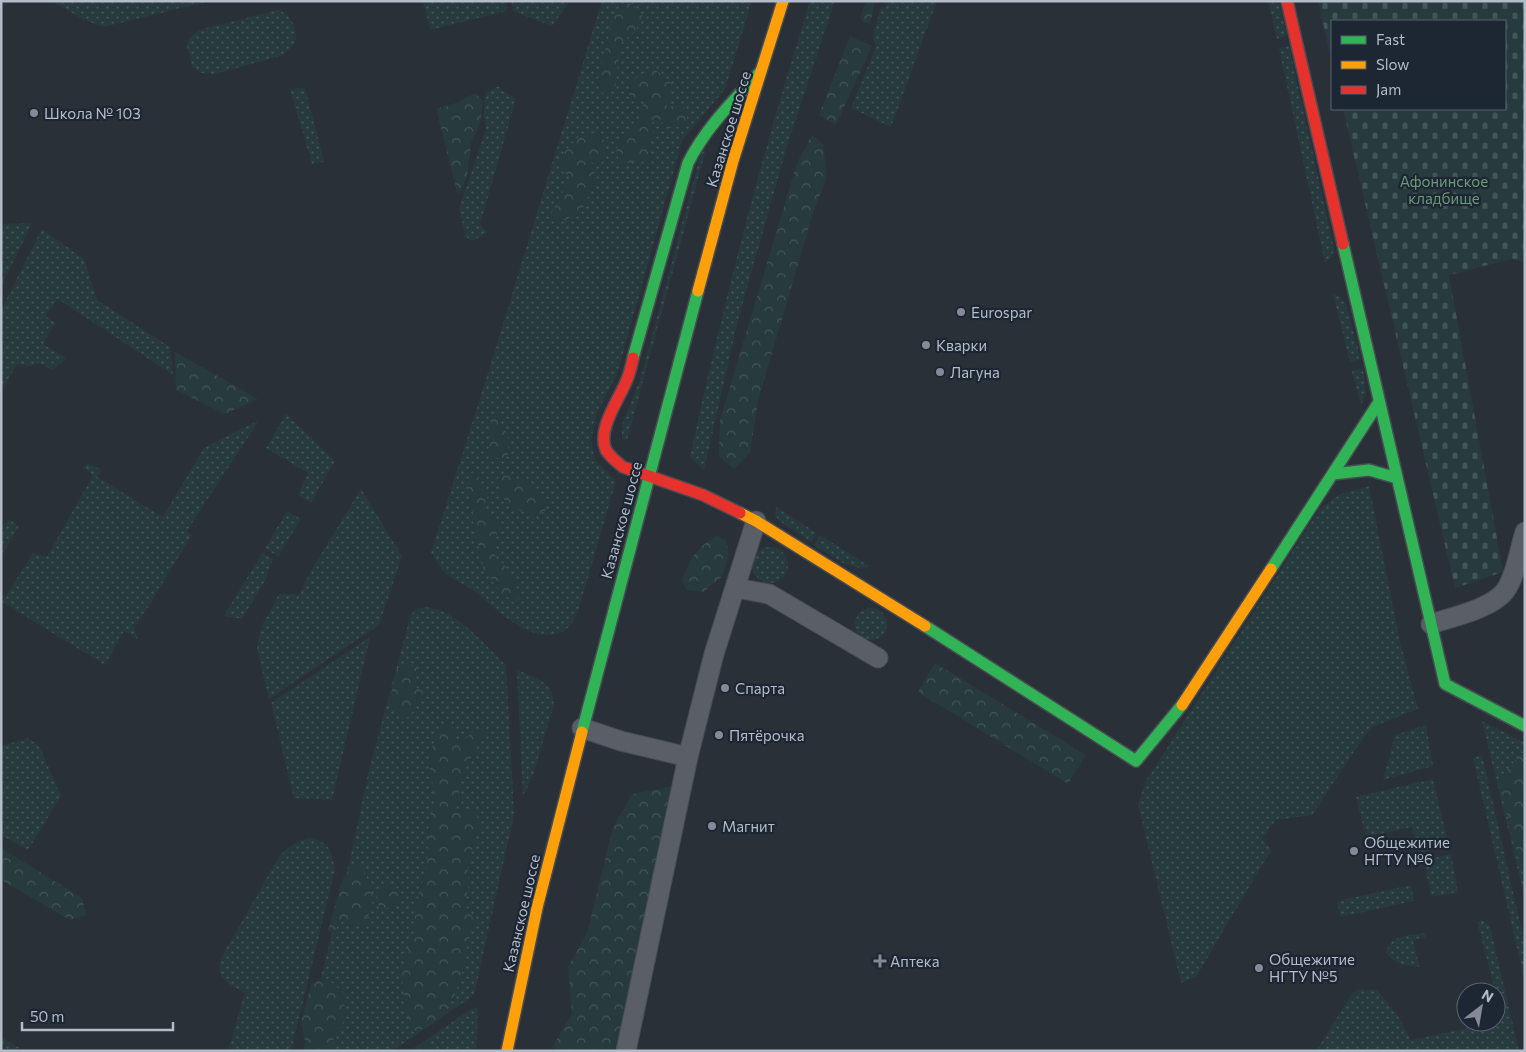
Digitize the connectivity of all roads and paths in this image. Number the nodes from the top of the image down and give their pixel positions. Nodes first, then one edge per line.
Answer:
1 (784, 1) edge
2 (1287, 1) edge
3 (761, 71) junction
4 (1379, 402) junction
5 (1333, 474) junction
6 (648, 477) junction
7 (1397, 478) junction
8 (756, 521) junction
9 (1525, 532) edge
10 (736, 588) junction
11 (1431, 624) junction
12 (878, 658) dead end
13 (1525, 726) edge
14 (582, 728) junction
15 (688, 757) junction
16 (507, 1051) edge
17 (626, 1051) edge

1 - 3 street, Казанское шоссе
2 - 4 street
3 - 6 street, Казанское шоссе
3 - 6 street
4 - 5 street
4 - 7 street
5 - 7 street
5 - 8 street
6 - 8 street
6 - 14 street, Казанское шоссе
7 - 11 street
8 - 10 street
9 - 11 street
10 - 12 street
10 - 15 street
11 - 13 street
14 - 15 street
14 - 16 street, Казанское шоссе
15 - 17 street

